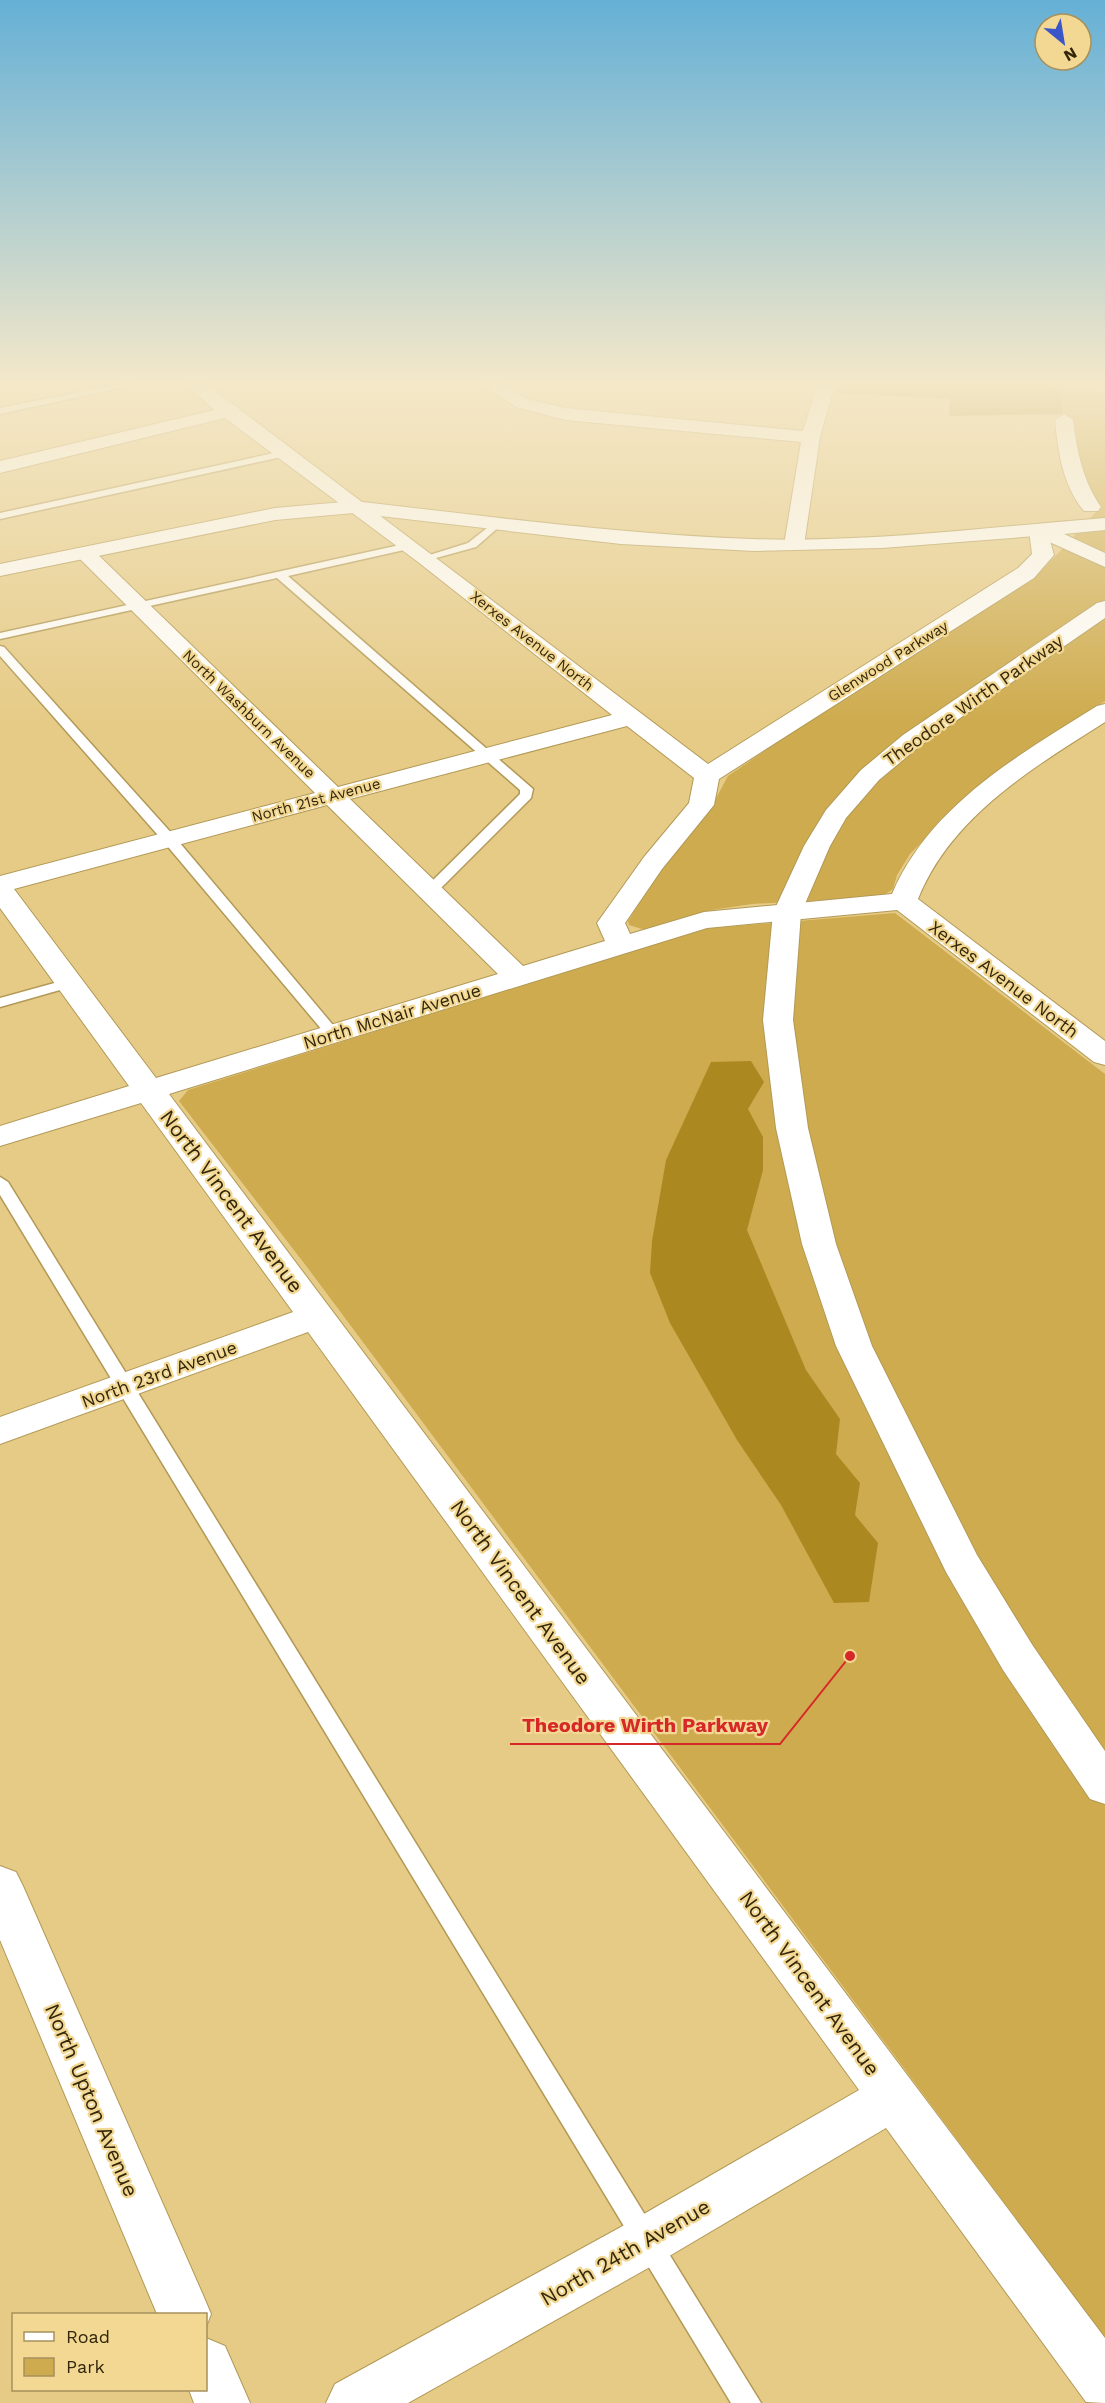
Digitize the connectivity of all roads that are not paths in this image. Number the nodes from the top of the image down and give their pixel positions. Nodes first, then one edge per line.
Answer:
1 (97, 496) edge
2 (339, 496) edge
3 (802, 496) edge
4 (1082, 496) edge
5 (1098, 504) edge
6 (354, 507) junction
7 (0, 516) edge
8 (496, 524) junction
9 (1105, 524) edge
10 (1039, 530) junction
11 (794, 545) junction
12 (84, 552) junction
13 (417, 552) junction
14 (1105, 561) edge
15 (0, 570) edge
16 (280, 575) junction
17 (140, 606) junction
18 (1100, 617) edge
19 (0, 636) edge
20 (0, 650) edge
21 (1105, 711) edge
22 (631, 717) junction
23 (488, 755) junction
24 (707, 776) junction
25 (333, 796) junction
26 (169, 839) junction
27 (0, 884) edge
28 (0, 889) edge
29 (429, 892) junction
30 (903, 901) junction
31 (787, 913) junction
32 (621, 945) junction
33 (518, 977) junction
34 (69, 983) junction
35 (0, 1003) edge
36 (333, 1034) junction
37 (1105, 1056) edge
38 (151, 1091) junction
39 (0, 1137) edge
40 (0, 1182) edge
41 (318, 1316) junction
42 (126, 1386) junction
43 (0, 1431) edge
44 (1105, 1786) edge
45 (0, 1886) edge
46 (894, 2096) junction
47 (648, 2240) junction
48 (184, 2313) edge
49 (207, 2367) edge
50 (1105, 2383) edge
51 (222, 2403) edge
52 (354, 2403) edge
53 (747, 2403) edge

1 - 7 lane
2 - 6 street, Xerxes Avenue North
3 - 11 street
4 - 5 street
5 - 10 street
6 - 8 street
6 - 12 street
6 - 13 street, Xerxes Avenue North
8 - 11 street
8 - 13 lane
9 - 10 street
10 - 11 street
10 - 14 street
10 - 24 street, Glenwood Parkway
12 - 15 street
12 - 17 street, North Washburn Avenue
13 - 16 lane
13 - 22 street, Xerxes Avenue North
16 - 17 lane
16 - 23 lane
17 - 19 lane
17 - 25 street, North Washburn Avenue
18 - 31 street, Theodore Wirth Parkway
20 - 26 lane
21 - 30 street
22 - 23 street, North 21st Avenue
22 - 24 street, Xerxes Avenue North
23 - 25 street, North 21st Avenue
23 - 29 lane
24 - 32 street
25 - 26 street, North 21st Avenue
25 - 29 street, North Washburn Avenue
26 - 27 street, North 21st Avenue
26 - 36 lane
28 - 34 street, North Vincent Avenue
29 - 33 street, North Washburn Avenue
30 - 31 street
30 - 37 street, Xerxes Avenue North
31 - 32 street, North McNair Avenue
31 - 44 street, Theodore Wirth Parkway
32 - 33 street, North McNair Avenue
33 - 36 street, North McNair Avenue
34 - 35 lane
34 - 38 street, North Vincent Avenue
36 - 38 street, North McNair Avenue
38 - 39 street, North McNair Avenue
38 - 41 street, North Vincent Avenue
40 - 42 lane
41 - 42 street, North 23rd Avenue
41 - 46 street, North Vincent Avenue
42 - 43 street, North 23rd Avenue
42 - 47 lane
45 - 48 street, North Upton Avenue
46 - 47 street, North 24th Avenue
46 - 50 street, North Vincent Avenue
47 - 52 street, North 24th Avenue
47 - 53 lane
49 - 51 street

